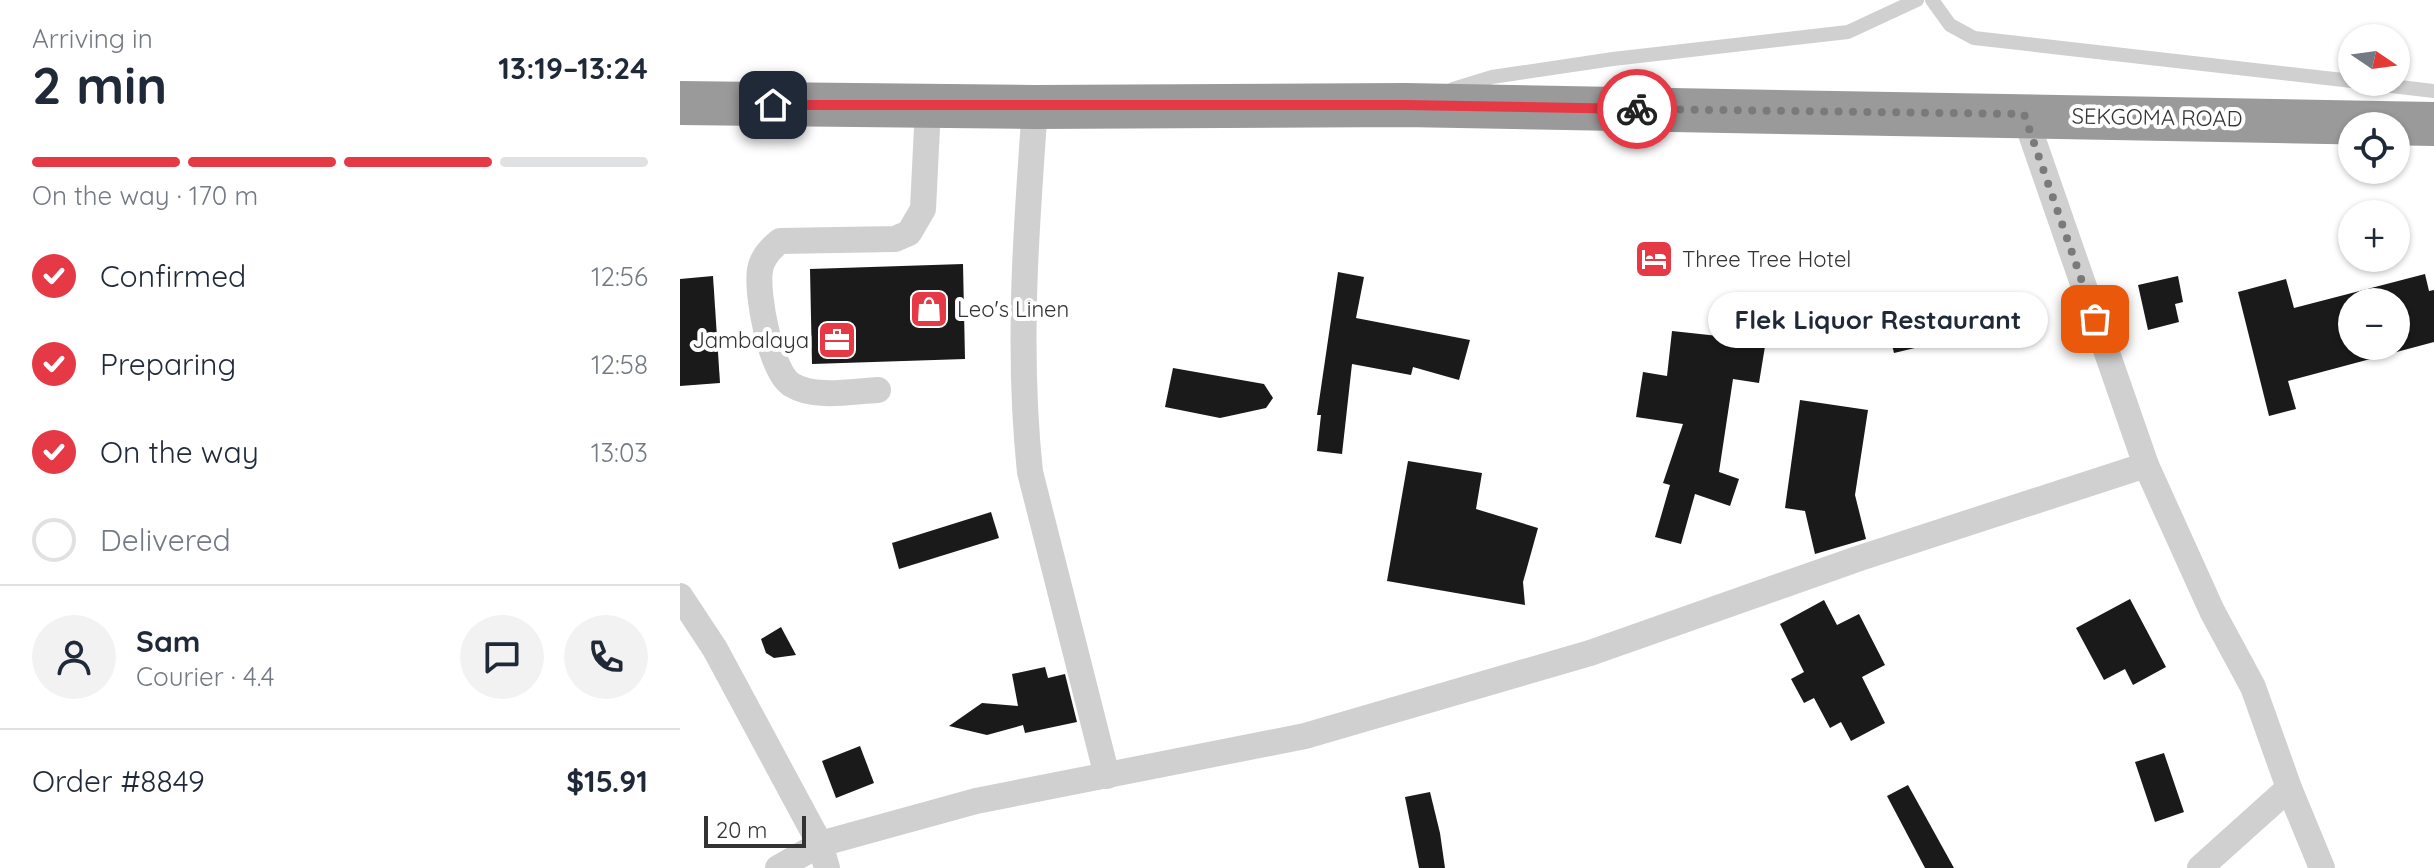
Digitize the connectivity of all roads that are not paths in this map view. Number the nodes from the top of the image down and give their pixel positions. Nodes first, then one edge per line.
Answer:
1 (1917, 0) edge
2 (1932, 0) edge
3 (2338, 80) edge
4 (2410, 88) edge
5 (2434, 91) edge
6 (680, 103) edge
7 (1405, 105) junction
8 (928, 107) junction
9 (1035, 107) junction
10 (2024, 114) junction
11 (2434, 124) edge
12 (878, 390) dead end
13 (2146, 465) junction
14 (680, 596) edge
15 (1107, 776) junction
16 (2289, 788) junction
17 (824, 856) edge
18 (778, 868) edge
19 (2200, 868) edge
20 (2322, 868) edge

1 - 7 lane
2 - 3 lane
4 - 5 lane
6 - 8 highway, SEKGOMA ROAD
7 - 9 highway, SEKGOMA ROAD
7 - 10 highway, SEKGOMA ROAD
8 - 9 highway, SEKGOMA ROAD
8 - 12 street
9 - 15 street
10 - 11 highway, SEKGOMA ROAD
10 - 13 street
13 - 15 street
13 - 16 street
14 - 17 street
15 - 17 street
16 - 19 street
16 - 20 street
17 - 18 street

